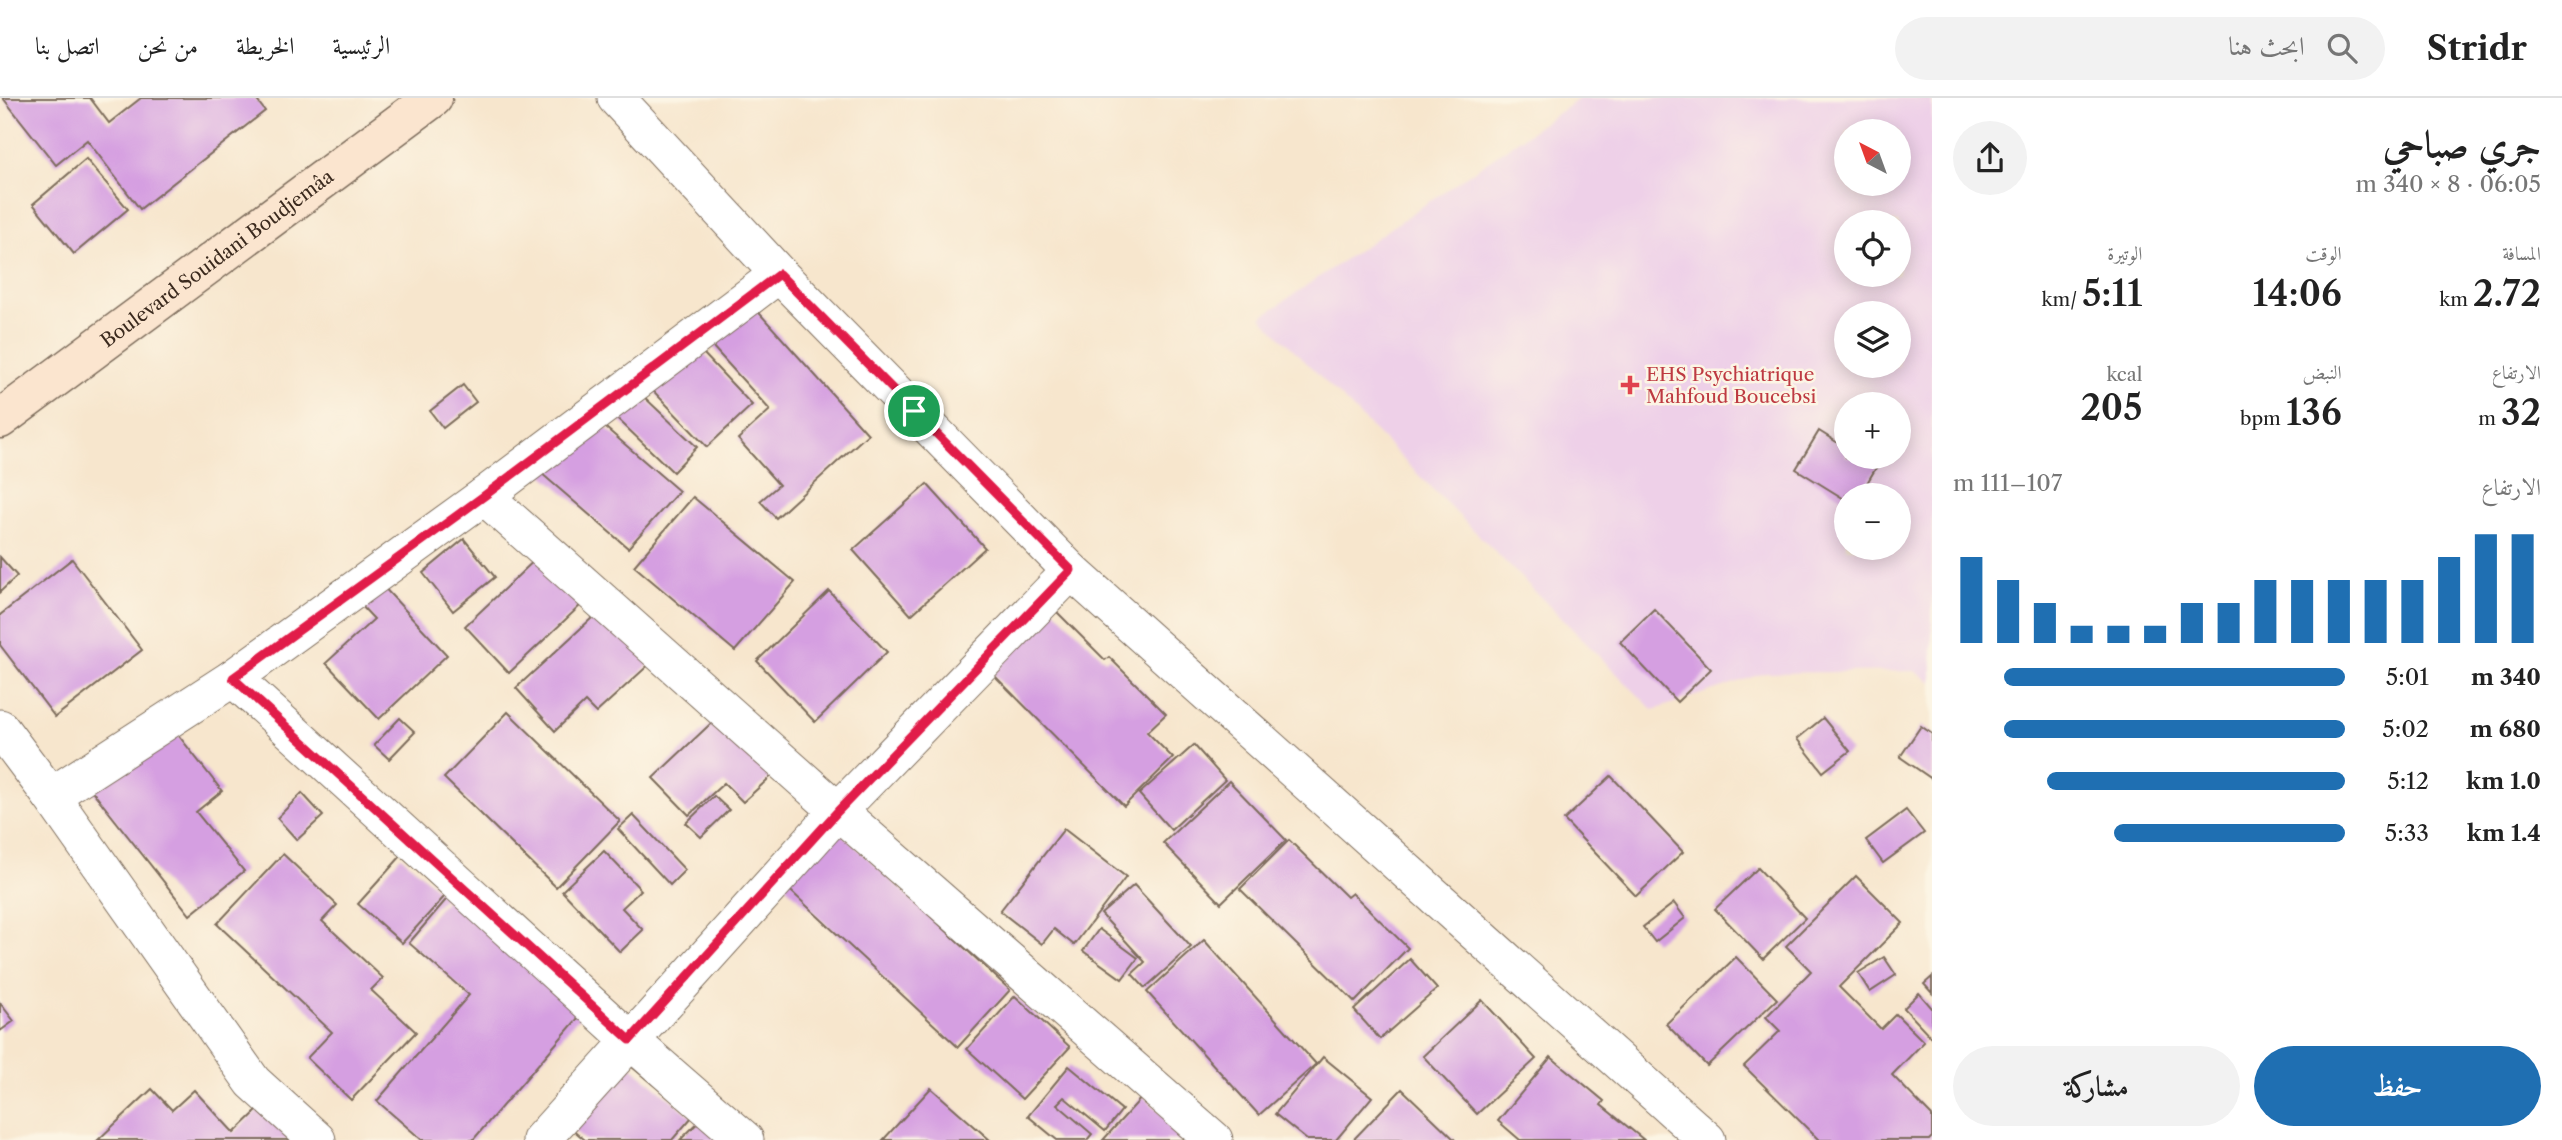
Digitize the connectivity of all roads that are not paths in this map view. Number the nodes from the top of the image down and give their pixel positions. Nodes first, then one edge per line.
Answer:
1 (433, 98) edge
2 (616, 98) edge
3 (779, 274) junction
4 (0, 419) edge
5 (484, 496) junction
6 (1071, 570) junction
7 (233, 678) junction
8 (0, 728) edge
9 (51, 796) junction
10 (838, 811) junction
11 (630, 1040) junction
12 (317, 1140) edge
13 (541, 1140) edge
14 (745, 1140) edge
15 (1214, 1140) edge
16 (1707, 1140) edge

1 - 4 main road, Boulevard Souidani Boudjemâa
2 - 3 street
3 - 5 street
3 - 6 street
5 - 7 street
5 - 10 street
6 - 10 street
6 - 16 street
7 - 9 street
7 - 11 street
8 - 9 street
9 - 12 street
10 - 11 street
10 - 15 street
11 - 13 street
11 - 14 street

